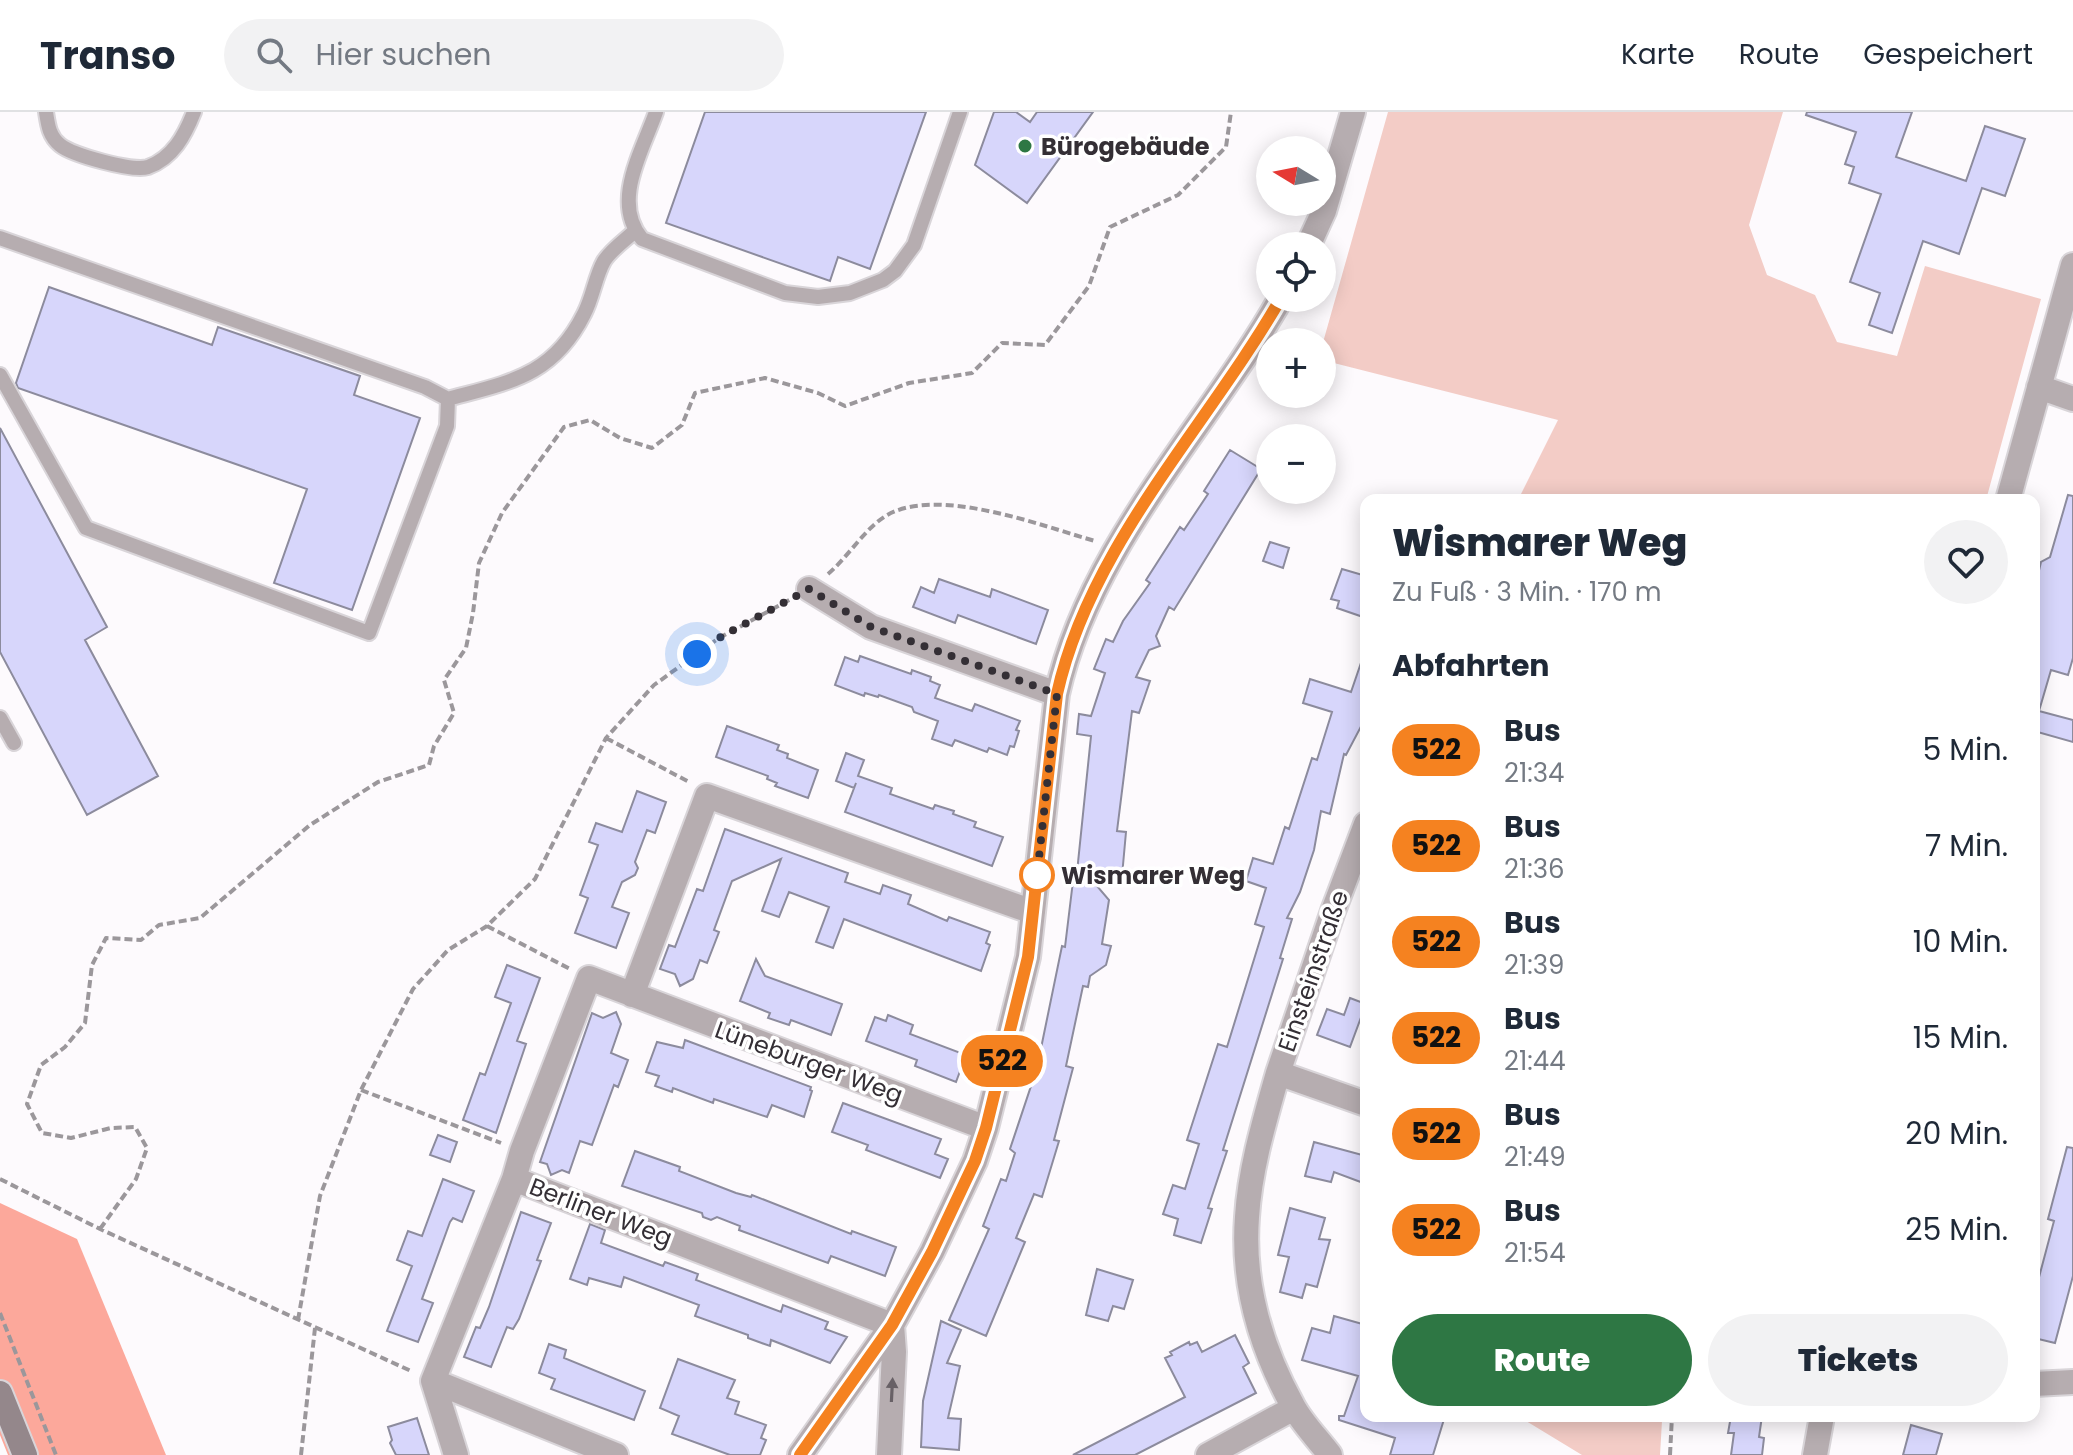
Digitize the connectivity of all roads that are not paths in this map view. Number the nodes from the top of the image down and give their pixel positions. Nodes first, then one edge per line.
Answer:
1 (46, 112) edge
2 (194, 112) edge
3 (656, 112) edge
4 (960, 112) edge
5 (1353, 112) edge
6 (635, 231) junction
7 (1314, 232) edge
8 (0, 238) edge
9 (2073, 265) edge
10 (1272, 312) edge
11 (0, 375) edge
12 (2039, 387) junction
13 (448, 399) junction
14 (2073, 399) edge
15 (2010, 494) edge
16 (809, 589) road end
17 (1057, 694) junction
18 (0, 718) edge
19 (14, 743) dead end
20 (1360, 840) edge
21 (1033, 912) junction
22 (632, 995) junction
23 (1278, 1073) junction
24 (1360, 1102) edge
25 (986, 1128) junction
26 (514, 1179) junction
27 (892, 1325) junction
28 (433, 1381) junction
29 (2073, 1382) edge
30 (2040, 1384) edge
31 (0, 1393) edge
32 (1294, 1408) junction
33 (1821, 1422) edge
34 (25, 1455) edge
35 (456, 1455) edge
36 (616, 1455) edge
37 (800, 1455) edge
38 (889, 1455) edge
39 (1208, 1455) edge
40 (1330, 1455) edge
41 (1815, 1455) edge

1 - 2 lane
3 - 6 lane
4 - 6 lane
5 - 7 street
6 - 13 lane
8 - 13 lane
9 - 12 street
10 - 17 street
11 - 13 lane
12 - 14 street
12 - 15 street
16 - 17 street
17 - 21 street
18 - 19 lane
20 - 23 street, Einsteinstraße
21 - 22 street
21 - 25 street
22 - 25 street, Lüneburger Weg
22 - 26 street, Lüneburger Weg
23 - 24 street
23 - 32 street, Einsteinstraße
25 - 27 street
26 - 27 street, Berliner Weg
26 - 28 street, Berliner Weg
27 - 37 street
38 -> 27 street
28 - 35 street
28 - 36 street
29 - 30 street
31 - 34 street
32 - 39 street
32 - 40 street, Einsteinstraße
33 - 41 street

